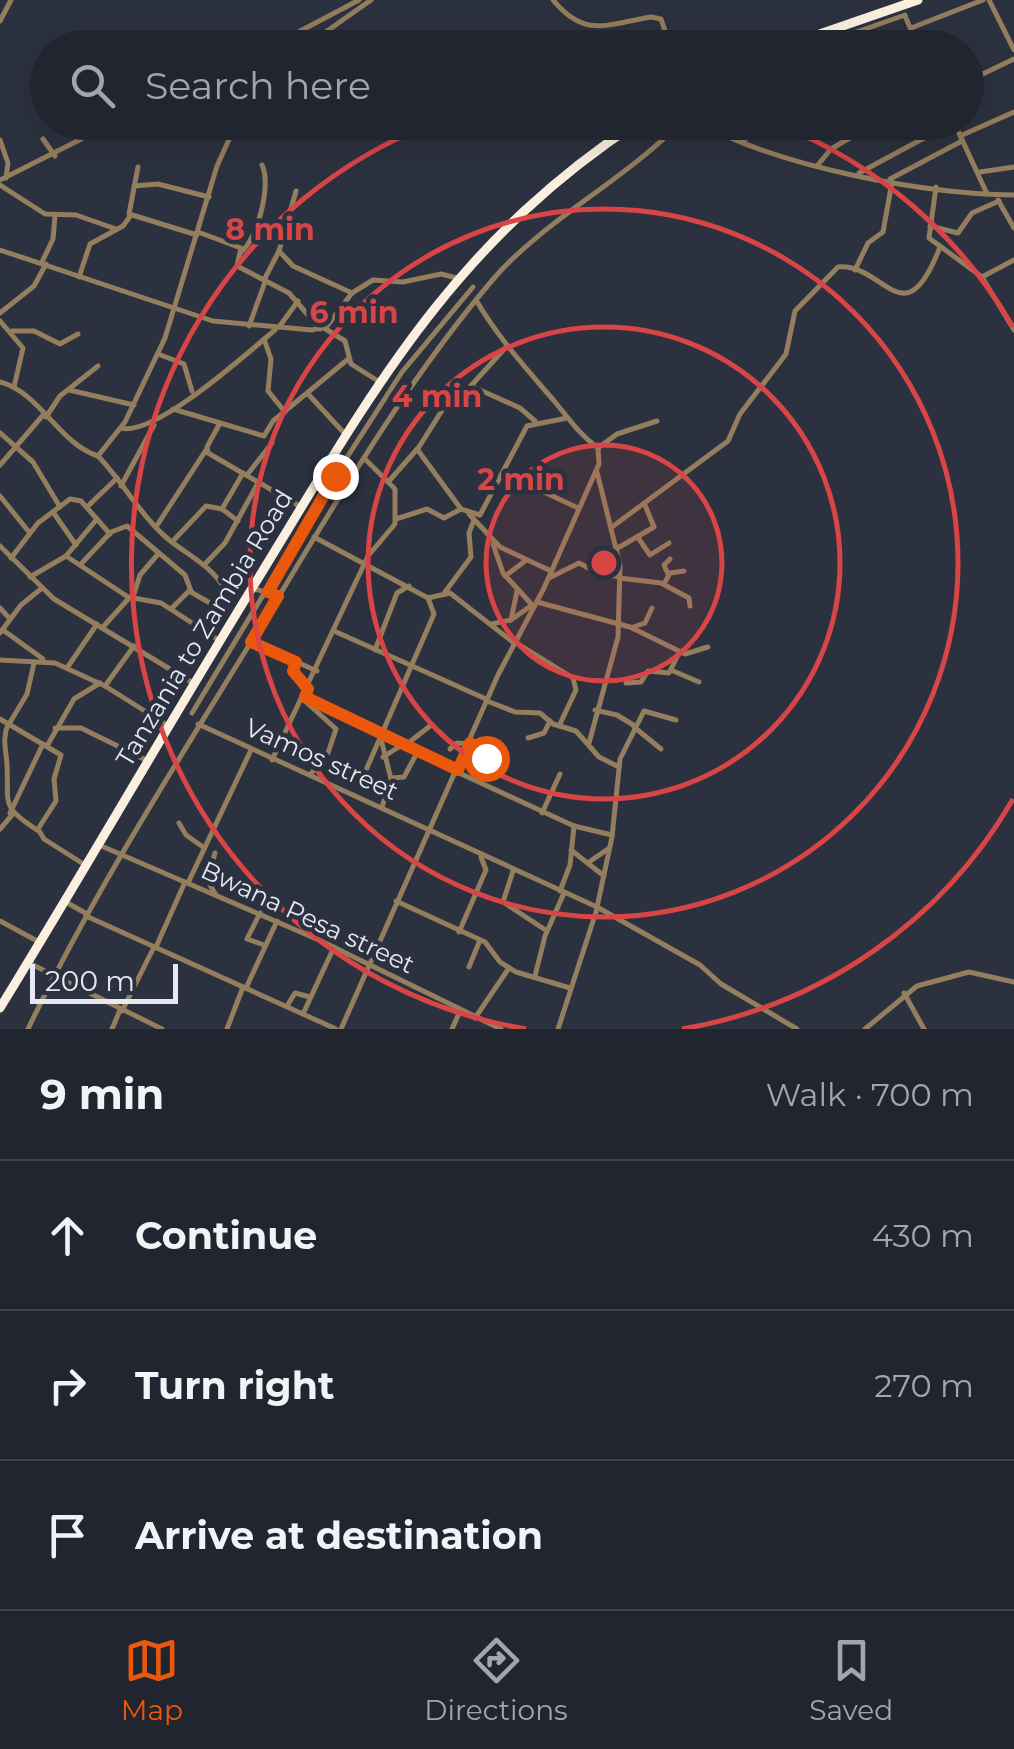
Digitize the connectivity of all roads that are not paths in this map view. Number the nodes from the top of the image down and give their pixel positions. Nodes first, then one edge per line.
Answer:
1 (10, 0) edge
2 (359, 0) edge
3 (371, 0) edge
4 (553, 0) edge
5 (918, 0) edge
6 (986, 0) edge
7 (900, 4) junction
8 (905, 16) junction
9 (0, 21) edge
10 (911, 28) joint
11 (302, 30) edge
12 (328, 30) edge
13 (665, 30) edge
14 (837, 30) edge
15 (863, 30) edge
16 (1014, 50) edge
17 (1014, 59) edge
18 (984, 73) edge
19 (1014, 112) edge
20 (984, 127) edge
21 (0, 140) edge
22 (45, 140) edge
23 (83, 140) edge
24 (229, 140) edge
25 (613, 140) edge
26 (661, 140) edge
27 (739, 140) edge
28 (848, 140) edge
29 (921, 140) edge
30 (958, 140) edge
31 (962, 140) edge
32 (743, 142) joint
33 (54, 156) junction
34 (262, 165) dead end
35 (817, 166) junction
36 (1014, 167) edge
37 (138, 168) dead end
38 (980, 172) junction
39 (859, 174) junction
40 (2, 181) edge
41 (889, 181) junction
42 (133, 186) junction
43 (936, 188) junction
44 (296, 191) dead end
45 (1014, 195) edge
46 (209, 196) junction
47 (994, 197) junction
48 (131, 215) junction
49 (54, 216) junction
50 (930, 226) junction
51 (1014, 228) edge
52 (116, 229) junction
53 (198, 233) junction
54 (940, 247) junction
55 (0, 250) edge
56 (279, 250) junction
57 (240, 252) junction
58 (1014, 260) edge
59 (44, 263) junction
60 (854, 270) junction
61 (458, 277) junction
62 (982, 277) junction
63 (78, 278) junction
64 (264, 281) junction
65 (473, 287) junction
66 (352, 293) junction
67 (482, 293) junction
68 (476, 300) junction
69 (298, 301) junction
70 (177, 308) junction
71 (0, 313) edge
72 (0, 321) edge
73 (249, 326) junction
74 (278, 328) junction
75 (321, 329) junction
76 (1014, 330) edge
77 (10, 331) junction
78 (78, 334) dead end
79 (264, 340) junction
80 (506, 347) junction
81 (158, 354) junction
82 (348, 360) junction
83 (98, 366) dead end
84 (405, 368) junction
85 (420, 376) junction
86 (0, 382) edge
87 (378, 382) junction
88 (471, 386) junction
89 (14, 387) junction
90 (68, 390) junction
91 (192, 393) junction
92 (309, 395) junction
93 (134, 405) junction
94 (173, 409) junction
95 (285, 412) junction
96 (45, 415) junction
97 (567, 418) junction
98 (535, 421) junction
99 (658, 421) dead end
100 (220, 423) junction
101 (154, 425) junction
102 (121, 428) junction
103 (0, 433) edge
104 (345, 434) junction
105 (272, 443) dead end
106 (16, 447) junction
107 (598, 448) junction
108 (417, 449) junction
109 (206, 450) junction
110 (98, 456) junction
111 (365, 459) junction
112 (0, 465) edge
113 (597, 472) junction
114 (503, 473) junction
115 (245, 474) junction
116 (117, 478) junction
117 (389, 481) junction
118 (258, 483) junction
119 (121, 486) junction
120 (1, 497) edge
121 (644, 505) junction
122 (60, 507) junction
123 (87, 507) junction
124 (301, 507) junction
125 (578, 508) junction
126 (461, 509) junction
127 (222, 510) junction
128 (53, 512) junction
129 (470, 514) junction
130 (97, 519) junction
131 (395, 519) junction
132 (474, 520) junction
133 (238, 521) junction
134 (156, 526) junction
135 (612, 526) junction
136 (30, 532) junction
137 (110, 534) junction
138 (314, 537) junction
139 (638, 538) junction
140 (492, 540) junction
141 (172, 542) junction
142 (669, 543) dead end
143 (77, 545) junction
144 (0, 546) edge
145 (96, 547) junction
146 (616, 549) junction
147 (159, 553) junction
148 (66, 556) junction
149 (11, 558) junction
150 (670, 559) dead end
151 (525, 561) junction
152 (365, 562) junction
153 (80, 565) junction
154 (204, 565) junction
155 (684, 571) dead end
156 (668, 574) junction
157 (549, 575) junction
158 (505, 576) junction
159 (30, 577) junction
160 (619, 577) junction
161 (664, 584) junction
162 (409, 586) junction
163 (42, 588) junction
164 (252, 588) junction
165 (192, 591) junction
166 (517, 591) junction
167 (267, 592) junction
168 (445, 592) junction
169 (278, 596) junction
170 (131, 598) junction
171 (428, 598) junction
172 (534, 605) junction
173 (690, 606) dead end
174 (0, 608) edge
175 (652, 608) dead end
176 (172, 609) junction
177 (224, 611) junction
178 (234, 617) junction
179 (10, 618) junction
180 (511, 620) junction
181 (488, 624) junction
182 (618, 624) junction
183 (100, 626) junction
184 (630, 627) junction
185 (1, 631) edge
186 (334, 632) junction
187 (220, 641) junction
188 (251, 642) junction
189 (514, 642) junction
190 (134, 646) junction
191 (26, 647) junction
192 (708, 648) dead end
193 (375, 650) junction
194 (679, 652) junction
195 (0, 660) edge
196 (45, 661) junction
197 (34, 662) junction
198 (296, 662) junction
199 (18, 663) junction
200 (413, 665) junction
201 (67, 668) junction
202 (672, 670) junction
203 (317, 671) junction
204 (699, 682) dead end
205 (626, 683) dead end
206 (102, 684) junction
207 (195, 685) junction
208 (308, 689) junction
209 (304, 699) junction
210 (487, 700) junction
211 (182, 707) junction
212 (595, 710) junction
213 (192, 714) junction
214 (0, 719) edge
215 (676, 720) dead end
216 (550, 721) junction
217 (200, 722) junction
218 (9, 724) junction
219 (430, 726) dead end
220 (558, 726) junction
221 (170, 727) junction
222 (634, 727) junction
223 (55, 728) junction
224 (381, 734) junction
225 (528, 738) dead end
226 (470, 743) junction
227 (406, 744) junction
228 (589, 744) junction
229 (46, 745) junction
230 (450, 749) dead end
231 (661, 749) dead end
232 (252, 750) junction
233 (418, 751) junction
234 (623, 751) junction
235 (383, 757) junction
236 (608, 759) junction
237 (272, 760) junction
238 (3, 761) edge
239 (148, 761) junction
240 (484, 765) dead end
241 (619, 766) junction
242 (458, 771) junction
243 (560, 774) dead end
244 (310, 775) junction
245 (363, 777) dead end
246 (392, 778) junction
247 (382, 808) junction
248 (542, 813) junction
249 (11, 814) junction
250 (179, 823) dead end
251 (574, 826) junction
252 (0, 829) edge
253 (429, 830) junction
254 (40, 832) junction
255 (612, 835) junction
256 (97, 844) junction
257 (203, 847) junction
258 (610, 848) junction
259 (571, 850) junction
260 (215, 853) dead end
261 (123, 855) junction
262 (480, 855) junction
263 (586, 862) junction
264 (85, 865) junction
265 (570, 865) junction
266 (512, 871) junction
267 (604, 876) junction
268 (186, 882) junction
269 (562, 892) junction
270 (216, 895) junction
271 (64, 901) junction
272 (396, 901) junction
273 (598, 907) junction
274 (260, 914) junction
275 (86, 915) junction
276 (464, 917) junction
277 (0, 921) edge
278 (277, 921) junction
279 (448, 927) junction
280 (548, 931) junction
281 (459, 932) junction
282 (480, 940) junction
283 (39, 942) junction
284 (264, 945) junction
285 (155, 947) junction
286 (334, 947) junction
287 (28, 962) junction
288 (370, 964) junction
289 (469, 967) dead end
290 (509, 968) junction
291 (52, 976) junction
292 (535, 976) junction
293 (1014, 982) edge
294 (245, 988) junction
295 (570, 988) junction
296 (904, 993) junction
297 (310, 997) junction
298 (1, 1002) edge
299 (287, 1007) junction
300 (121, 1010) junction
301 (460, 1011) junction
302 (303, 1014) junction
303 (475, 1018) junction
304 (28, 1029) edge
305 (112, 1029) edge
306 (162, 1029) edge
307 (228, 1029) edge
308 (339, 1029) edge
309 (452, 1029) edge
310 (501, 1029) edge
311 (558, 1029) edge
312 (796, 1029) edge
313 (865, 1029) edge
314 (924, 1029) edge

1 - 9 street
2 - 11 street
3 - 12 street
4 - 13 street
5 - 7 highway
6 - 10 street
6 - 16 street
7 - 8 street
7 - 14 highway
8 - 10 street
8 - 15 street
17 - 18 street
19 - 20 street
21 - 40 street
22 - 33 street
23 - 33 street
24 - 46 street
25 - 61 highway, Tanzania to Zambia Road
26 - 67 street
27 - 32 street
28 - 35 street
29 - 39 street
30 - 41 street
31 - 38 street
32 - 35 street
33 - 40 street
34 - 57 street
35 - 39 street
36 - 38 street
37 - 42 street
38 - 47 street
39 - 41 street
40 - 49 street
41 - 43 street
41 - 60 street
42 - 46 street
42 - 48 street
43 - 47 street
43 - 50 street
44 - 56 street
45 - 47 street
46 - 53 street
47 - 50 street
47 - 51 street
48 - 52 street
48 - 53 street
49 - 52 street
49 - 59 street
50 - 54 street
52 - 63 street
53 - 57 street
53 - 70 street
54 - 60 street
54 - 62 street
55 - 59 street
56 - 64 street
56 - 66 street
57 - 64 street
58 - 62 street
59 - 63 street
59 - 71 street
60 - 121 street
61 - 65 street
61 - 66 street
61 - 87 highway, Tanzania to Zambia Road
62 - 76 street
63 - 70 street
64 - 69 street
64 - 73 street
65 - 67 street
65 - 84 street
66 - 75 street
67 - 68 street
68 - 80 street
68 - 85 street
69 - 74 street
69 - 75 street
70 - 73 street
70 - 81 street
72 - 77 street
73 - 74 street
74 - 75 street
74 - 79 street
75 - 82 street
77 - 78 street
77 - 89 street
79 - 91 street
79 - 95 street
80 - 88 street
80 - 97 street
81 - 91 street
81 - 93 street
82 - 87 street
82 - 92 street
83 - 90 street
84 - 85 street
84 - 167 street
85 - 111 street
86 - 89 street
87 - 104 highway, Tanzania to Zambia Road
88 - 98 street
88 - 108 street
89 - 96 street
90 - 93 street
90 - 96 street
91 - 94 street
92 - 95 street
92 - 104 street
93 - 102 street
94 - 100 street
94 - 101 street
95 - 100 street
96 - 106 street
96 - 110 street
97 - 98 street
97 - 107 street
98 - 114 street
99 - 107 street
100 - 109 street
101 - 102 street
101 - 119 street
102 - 110 street
103 - 106 street
104 - 124 highway, Tanzania to Zambia Road
105 - 115 street
106 - 112 street
106 - 122 street
107 - 113 street
108 - 117 street
108 - 126 street
109 - 115 street
109 - 134 street
110 - 116 street
111 - 117 street
111 - 138 street
113 - 125 street
113 - 135 street
114 - 125 street
114 - 129 street
115 - 118 street
115 - 127 street
116 - 119 street
116 - 123 street
117 - 131 street
118 - 124 street
118 - 133 street
119 - 134 street
120 - 136 street
121 - 135 street
121 - 139 street
122 - 123 street
122 - 128 street
123 - 130 street
124 - 164 highway, Tanzania to Zambia Road
125 - 157 street
126 - 129 street
126 - 131 street
127 - 133 street
127 - 141 street
128 - 136 street
128 - 143 street
129 - 132 street
130 - 137 street
130 - 143 street
131 - 152 street
132 - 140 street
132 - 168 street
133 - 154 street
134 - 141 street
135 - 146 street
136 - 149 street
137 - 145 street
137 - 147 street
138 - 152 street
138 - 169 street
139 - 142 street
139 - 146 street
140 - 151 street
140 - 158 street
141 - 154 street
143 - 145 street
143 - 148 street
144 - 149 street
145 - 153 street
146 - 160 street
147 - 165 street
147 - 170 street
148 - 153 street
148 - 159 street
149 - 159 street
150 - 156 street
151 - 157 street
151 - 158 street
152 - 162 street
152 - 186 street
153 - 170 street
154 - 177 street
155 - 156 street
156 - 161 street
157 - 160 street
157 - 172 street
158 - 166 street
159 - 163 street
160 - 161 street
160 - 182 street
161 - 173 street
162 - 171 street
162 - 193 street
163 - 179 street
163 - 183 street
164 - 167 street
164 - 178 highway, Tanzania to Zambia Road
165 - 176 street
165 - 177 street
166 - 172 street
166 - 180 street
167 - 169 street
167 - 213 street
168 - 171 street
168 - 181 street
169 - 188 street
170 - 176 street
170 - 183 street
171 - 200 street
172 - 180 street
172 - 182 street
172 - 189 street
174 - 179 street
175 - 184 street
176 - 187 street
177 - 178 street
178 - 187 highway, Tanzania to Zambia Road
179 - 185 street
180 - 181 street
181 - 189 street
182 - 184 street
182 - 212 street
183 - 190 street
183 - 201 street
184 - 194 street
185 - 191 street
186 - 193 street
186 - 203 street
187 - 207 highway, Tanzania to Zambia Road
188 - 198 street
188 - 217 street
189 - 210 street
189 - 220 street
190 - 206 street
190 - 207 street
191 - 196 street
191 - 199 street
192 - 194 street
193 - 200 street
194 - 202 street
195 - 199 street
196 - 197 street
196 - 201 street
197 - 199 street
197 - 218 street
198 - 203 street
198 - 208 street
200 - 210 street
200 - 224 street
201 - 206 street
202 - 204 street
202 - 205 street
203 - 208 street
206 - 221 street
206 - 223 street
207 - 211 highway, Tanzania to Zambia Road
208 - 209 street
209 - 224 street
209 - 237 street
209 - 244 street
210 - 216 street
210 - 226 street
211 - 213 street, Vamos street
211 - 221 highway, Tanzania to Zambia Road
212 - 222 street
212 - 228 street
213 - 217 street, Vamos street
214 - 218 street
215 - 222 street
216 - 220 street
216 - 225 street
217 - 232 street, Vamos street
217 - 261 street
218 - 229 street
218 - 238 street
219 - 227 street
220 - 228 street
221 - 239 highway, Tanzania to Zambia Road
222 - 231 street
222 - 234 street
223 - 229 street
223 - 239 street
224 - 227 street
224 - 235 street
224 - 245 street
226 - 230 street
226 - 240 street
226 - 242 street
227 - 233 street
227 - 235 street
228 - 236 street
229 - 249 street
229 - 254 street
232 - 237 street, Vamos street
232 - 257 street
233 - 242 street
233 - 246 street
234 - 236 street
234 - 241 street
235 - 246 street
236 - 241 street
237 - 244 street, Vamos street
238 - 249 street
239 - 256 highway, Tanzania to Zambia Road
241 - 255 street
242 - 248 street
242 - 253 street
243 - 248 street
244 - 247 street, Vamos street
246 - 247 street
247 - 253 street, Vamos street
248 - 251 street
249 - 252 street
249 - 254 street
250 - 257 street
251 - 255 street
251 - 259 street
253 - 262 street, Vamos street
253 - 272 street
254 - 264 street
255 - 258 street
256 - 261 street, Bwana Pesa street
256 - 264 highway, Tanzania to Zambia Road
257 - 268 street
258 - 263 street
258 - 267 street
259 - 263 street
259 - 265 street
260 - 270 street
261 - 268 street, Bwana Pesa street
261 - 275 street
262 - 266 street, Vamos street
262 - 276 street
263 - 265 street
263 - 267 street
264 - 271 highway, Tanzania to Zambia Road
265 - 269 street
266 - 269 street, Vamos street
266 - 280 street
267 - 273 street
268 - 270 street, Bwana Pesa street
268 - 285 street
269 - 273 street, Vamos street
269 - 280 street
270 - 274 street, Bwana Pesa street
271 - 275 street
271 - 283 highway, Tanzania to Zambia Road
272 - 279 street
272 - 288 street
273 - 295 street
273 - 312 street, Vamos street
274 - 278 street, Bwana Pesa street
274 - 284 street
275 - 285 street
275 - 291 street
276 - 279 street
276 - 281 street
277 - 283 street
278 - 284 street
278 - 286 street, Bwana Pesa street
279 - 281 street
280 - 292 street
281 - 282 street
282 - 289 street
282 - 290 street
283 - 287 highway, Tanzania to Zambia Road
284 - 294 street
285 - 294 street
285 - 300 street
286 - 288 street, Bwana Pesa street
286 - 297 street
287 - 291 street
287 - 298 highway, Tanzania to Zambia Road
288 - 301 street, Bwana Pesa street
288 - 308 street
290 - 292 street
290 - 303 street
291 - 300 street
291 - 304 street
292 - 295 street
293 - 296 street
294 - 299 street
294 - 307 street
295 - 311 street
296 - 313 street
296 - 314 street
297 - 299 street
297 - 302 street
299 - 302 street
300 - 305 street
300 - 306 street
301 - 303 street, Bwana Pesa street
301 - 309 street
302 - 308 street
303 - 310 street, Bwana Pesa street

